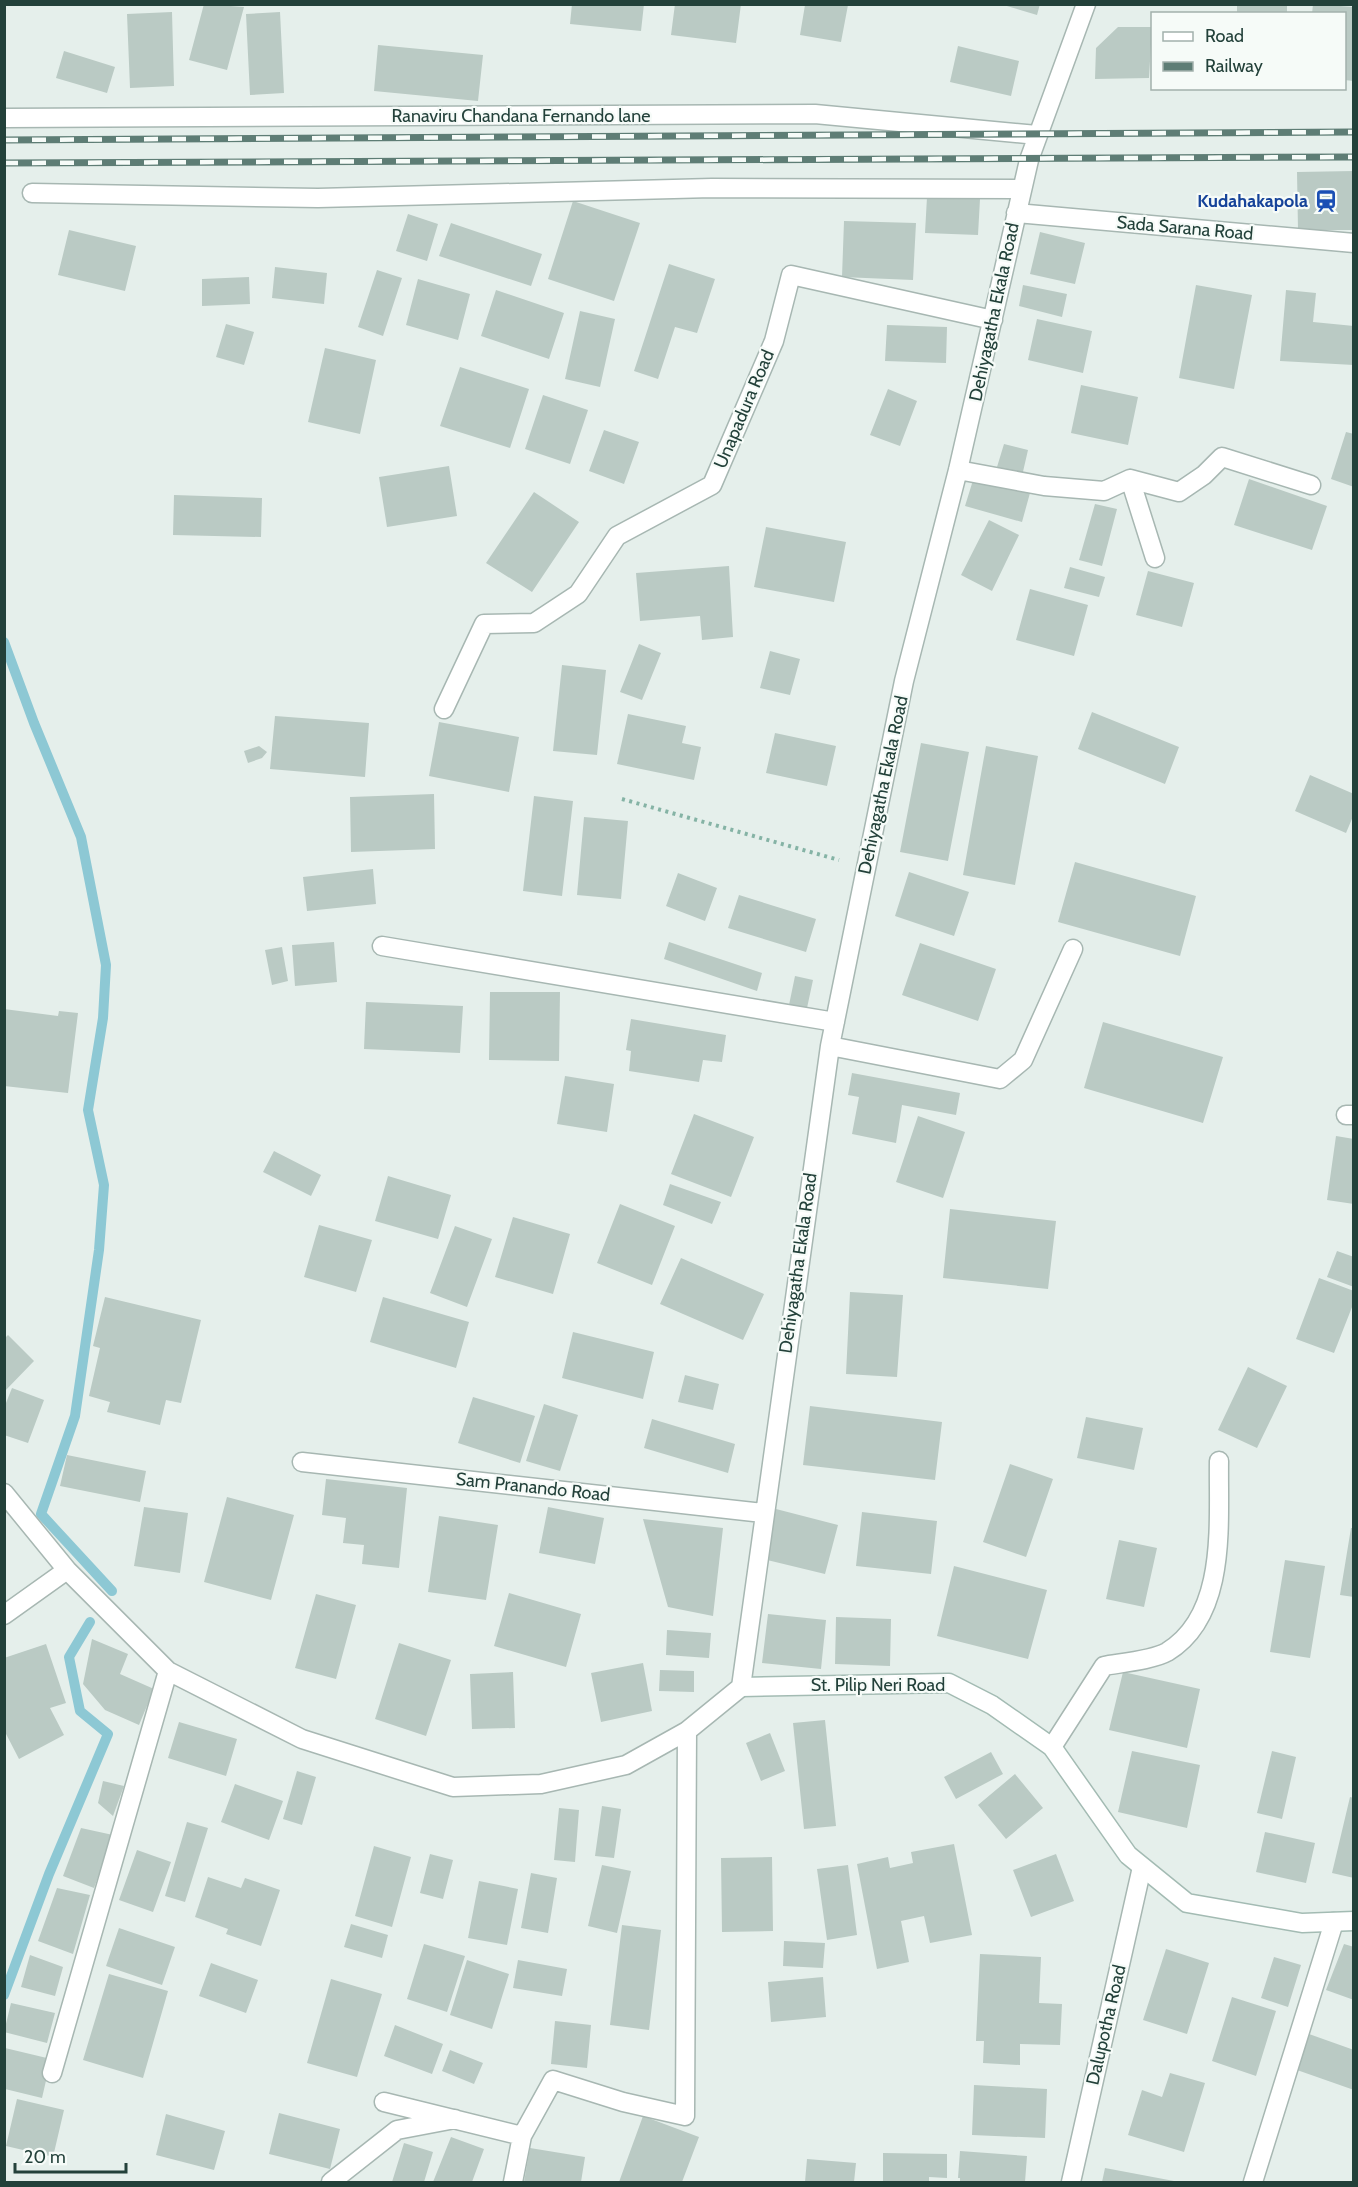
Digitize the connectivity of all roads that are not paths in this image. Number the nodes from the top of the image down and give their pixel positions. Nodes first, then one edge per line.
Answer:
1 (1086, 4) edge
2 (4, 118) edge
3 (1037, 135) junction
4 (1022, 189) junction
5 (32, 193) dead end
6 (1016, 213) junction
7 (1353, 243) edge
8 (993, 320) junction
9 (958, 470) junction
10 (1130, 479) junction
11 (1311, 484) dead end
12 (1155, 558) dead end
13 (444, 709) dead end
14 (382, 946) dead end
15 (1073, 949) dead end
16 (835, 1022) junction
17 (830, 1046) junction
18 (1219, 1461) dead end
19 (302, 1462) dead end
20 (4, 1493) edge
21 (763, 1513) junction
22 (67, 1570) junction
23 (4, 1615) edge
24 (168, 1671) junction
25 (741, 1687) junction
26 (687, 1731) junction
27 (1052, 1747) junction
28 (1142, 1868) junction
29 (1353, 1921) edge
30 (1334, 1922) junction
31 (52, 2073) dead end
32 (384, 2102) dead end
33 (455, 2119) junction
34 (522, 2136) junction
35 (331, 2182) edge
36 (513, 2182) edge
37 (1071, 2182) edge
38 (1253, 2182) edge

1 - 3 street, Dehiyagatha Ekala Road
2 - 3 street, Ranaviru Chandana Fernando lane
3 - 4 street, Dehiyagatha Ekala Road
4 - 5 street
4 - 6 street, Dehiyagatha Ekala Road
6 - 7 street, Sada Sarana Road
6 - 8 street, Dehiyagatha Ekala Road
8 - 9 street, Dehiyagatha Ekala Road
8 - 13 street, Unapadura Road
9 - 10 street
9 - 16 street, Dehiyagatha Ekala Road
10 - 11 street
10 - 12 street
14 - 16 street
15 - 17 street
16 - 17 street, Dehiyagatha Ekala Road
17 - 21 street, Dehiyagatha Ekala Road
18 - 27 street
19 - 21 street, Sam Pranando Road
20 - 22 street
21 - 25 street, Dehiyagatha Ekala Road
22 - 23 street
22 - 24 street
24 - 26 street
24 - 31 street
25 - 26 street
25 - 27 street, St. Pilip Neri Road
26 - 34 street
27 - 28 street, St. Pilip Neri Road
28 - 30 street, St. Pilip Neri Road
28 - 37 street, Dalupotha Road
29 - 30 street, St. Pilip Neri Road
30 - 38 street
32 - 33 street
33 - 34 street
33 - 35 street
34 - 36 street

